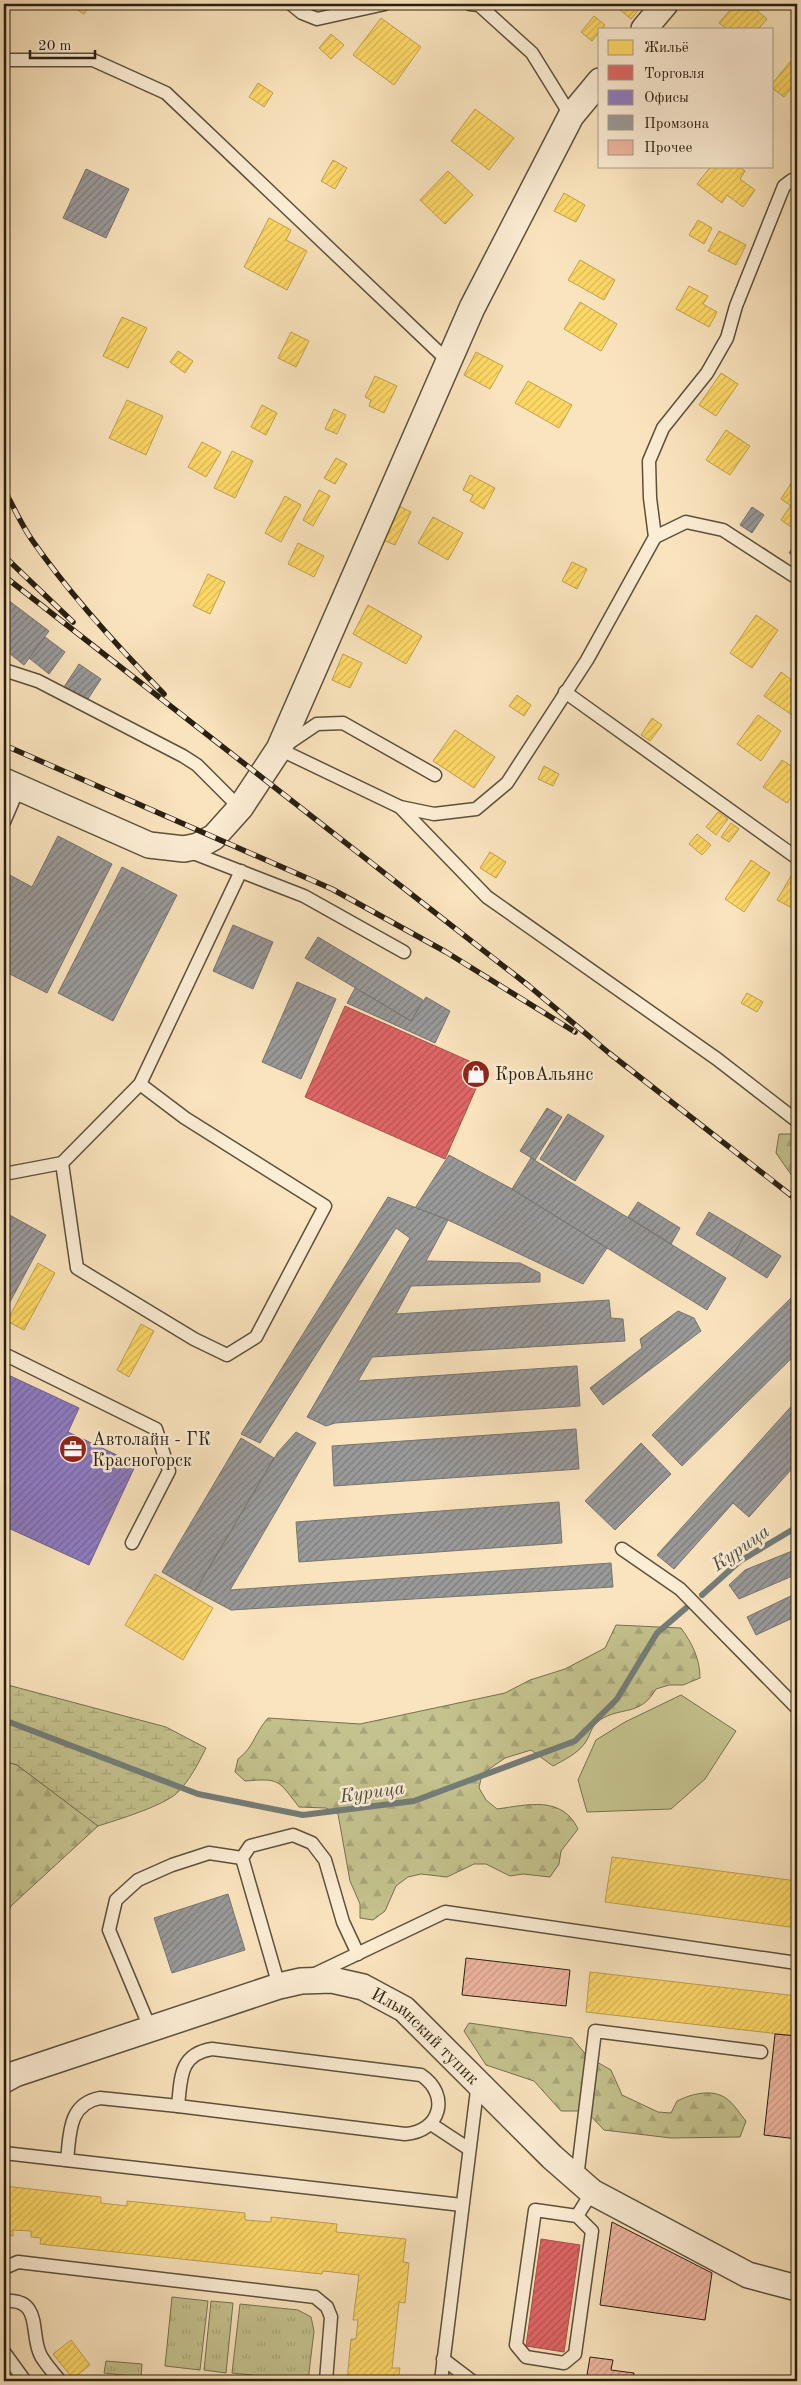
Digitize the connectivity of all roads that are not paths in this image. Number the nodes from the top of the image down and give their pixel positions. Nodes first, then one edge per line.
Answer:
1 (292, 4) edge
2 (385, 4) edge
3 (475, 4) edge
4 (665, 4) edge
5 (645, 28) edge
6 (4, 60) edge
7 (598, 83) edge
8 (571, 116) junction
9 (797, 180) edge
10 (448, 361) junction
11 (655, 537) junction
12 (797, 578) edge
13 (4, 670) edge
14 (565, 692) junction
15 (279, 749) junction
16 (435, 775) dead end
17 (11, 784) edge
18 (400, 807) junction
19 (240, 808) junction
20 (4, 822) edge
21 (184, 849) junction
22 (797, 858) edge
23 (241, 871) junction
24 (404, 952) dead end
25 (140, 1084) junction
26 (797, 1121) edge
27 (62, 1163) junction
28 (4, 1174) edge
29 (4, 1354) edge
30 (132, 1543) dead end
31 (622, 1548) dead end
32 (797, 1708) edge
33 (242, 1858) junction
34 (358, 1954) junction
35 (797, 1963) edge
36 (290, 1983) junction
37 (150, 2028) junction
38 (761, 2052) dead end
39 (4, 2080) edge
40 (478, 2082) junction
41 (178, 2106) junction
42 (430, 2124) junction
43 (469, 2149) junction
44 (4, 2153) edge
45 (68, 2160) junction
46 (584, 2185) junction
47 (462, 2205) junction
48 (577, 2216) junction
49 (4, 2268) edge
50 (797, 2288) edge
51 (4, 2301) edge
52 (4, 2352) edge
53 (443, 2360) junction
54 (25, 2381) edge
55 (60, 2381) edge
56 (326, 2381) edge
57 (440, 2381) edge
58 (472, 2381) edge

1 - 2 lane
3 - 8 lane
4 - 5 street
6 - 10 lane
7 - 8 street
8 - 10 street
9 - 11 lane
10 - 15 street
11 - 12 lane
11 - 14 lane
13 - 19 lane
14 - 18 lane
14 - 22 lane
15 - 16 lane
15 - 18 lane
15 - 19 street
17 - 20 lane
17 - 21 street
18 - 26 lane
19 - 21 street
21 - 23 lane
23 - 24 lane
23 - 25 lane
25 - 27 lane
25 - 27 lane
27 - 28 lane
29 - 30 lane
31 - 32 lane
33 - 34 lane
33 - 36 lane
33 - 37 lane
34 - 35 lane
34 - 36 lane
36 - 37 street, Ильинский тупик
36 - 40 street, Ильинский тупик
37 - 39 street, Ильинский тупик
38 - 46 lane
40 - 43 lane
40 - 46 street, Ильинский тупик
41 - 42 lane
41 - 42 lane
41 - 45 lane
42 - 43 lane
43 - 47 lane
44 - 45 lane
45 - 47 lane
46 - 48 lane
46 - 50 street, Ильинский тупик
47 - 53 lane
48 - 48 lane
49 - 56 lane
51 - 55 lane
52 - 54 lane
53 - 57 lane
53 - 58 lane

